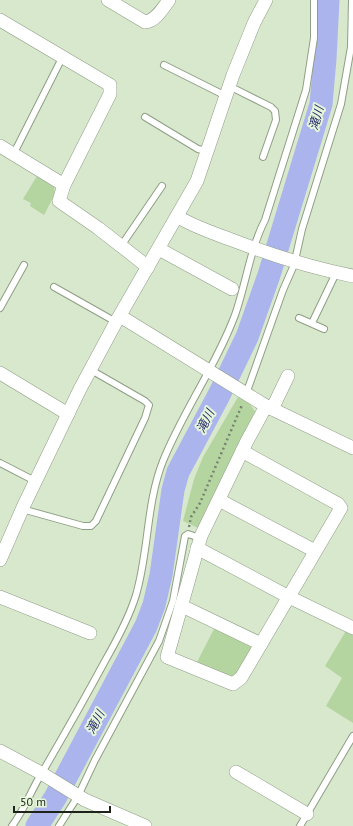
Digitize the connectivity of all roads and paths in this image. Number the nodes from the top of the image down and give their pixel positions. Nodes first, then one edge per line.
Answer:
1 (108, 0) edge
2 (169, 0) edge
3 (266, 0) edge
4 (314, 0) edge
5 (352, 0) edge
6 (1, 24) edge
7 (62, 58) junction
8 (164, 65) dead end
9 (227, 91) junction
10 (145, 117) dead end
11 (0, 146) edge
12 (208, 151) junction
13 (13, 155) junction
14 (263, 157) dead end
15 (64, 185) junction
16 (162, 186) dead end
17 (178, 217) junction
18 (121, 246) junction
19 (159, 249) junction
20 (255, 249) junction
21 (293, 260) junction
22 (24, 265) dead end
23 (148, 267) junction
24 (336, 273) junction
25 (353, 276) edge
26 (54, 288) dead end
27 (232, 290) dead end
28 (0, 308) edge
29 (300, 318) dead end
30 (118, 319) junction
31 (312, 323) junction
32 (324, 329) dead end
33 (91, 370) junction
34 (210, 372) junction
35 (0, 373) edge
36 (288, 376) dead end
37 (244, 392) junction
38 (269, 407) junction
39 (68, 414) junction
40 (353, 448) edge
41 (242, 451) junction
42 (0, 463) edge
43 (35, 481) junction
44 (219, 500) junction
45 (22, 509) junction
46 (188, 534) junction
47 (199, 543) junction
48 (315, 551) junction
49 (0, 560) edge
50 (0, 596) edge
51 (289, 597) junction
52 (182, 606) junction
53 (353, 628) edge
54 (90, 633) dead end
55 (261, 644) junction
56 (353, 736) edge
57 (0, 751) edge
58 (236, 772) dead end
59 (43, 774) junction
60 (76, 795) junction
61 (307, 814) junction
62 (12, 826) edge
63 (59, 826) edge
64 (145, 826) edge
65 (300, 826) edge

1 - 2 street
3 - 9 street
4 - 20 lane
5 - 21 lane
6 - 7 street
7 - 13 lane
7 - 15 street
8 - 9 lane
9 - 12 street
9 - 14 lane
10 - 12 lane
11 - 13 street
12 - 17 street
13 - 15 street
15 - 18 street
16 - 18 lane
17 - 19 street
17 - 20 street
18 - 23 street
19 - 23 street
19 - 27 street
20 - 21 street
20 - 34 lane
21 - 24 street
21 - 37 lane
22 - 28 lane
23 - 30 street
24 - 25 street
24 - 31 lane
26 - 30 lane
29 - 31 lane
30 - 33 street
30 - 34 street
31 - 32 lane
33 - 39 street
33 - 45 lane
34 - 37 street
34 - 59 lane
35 - 39 street
36 - 38 street
37 - 38 street
37 - 46 path
38 - 40 street
38 - 41 street
39 - 43 street
41 - 44 street
41 - 48 street
42 - 43 lane
43 - 45 street
44 - 47 street
44 - 48 street
45 - 49 street
46 - 47 lane
46 - 60 lane
47 - 51 street
47 - 52 street
48 - 51 street
50 - 54 street
51 - 53 street
51 - 55 street
52 - 55 street
52 - 55 street
56 - 61 lane
57 - 59 street
58 - 61 street
59 - 60 street
59 - 62 lane
60 - 63 lane
60 - 64 street
61 - 65 lane

